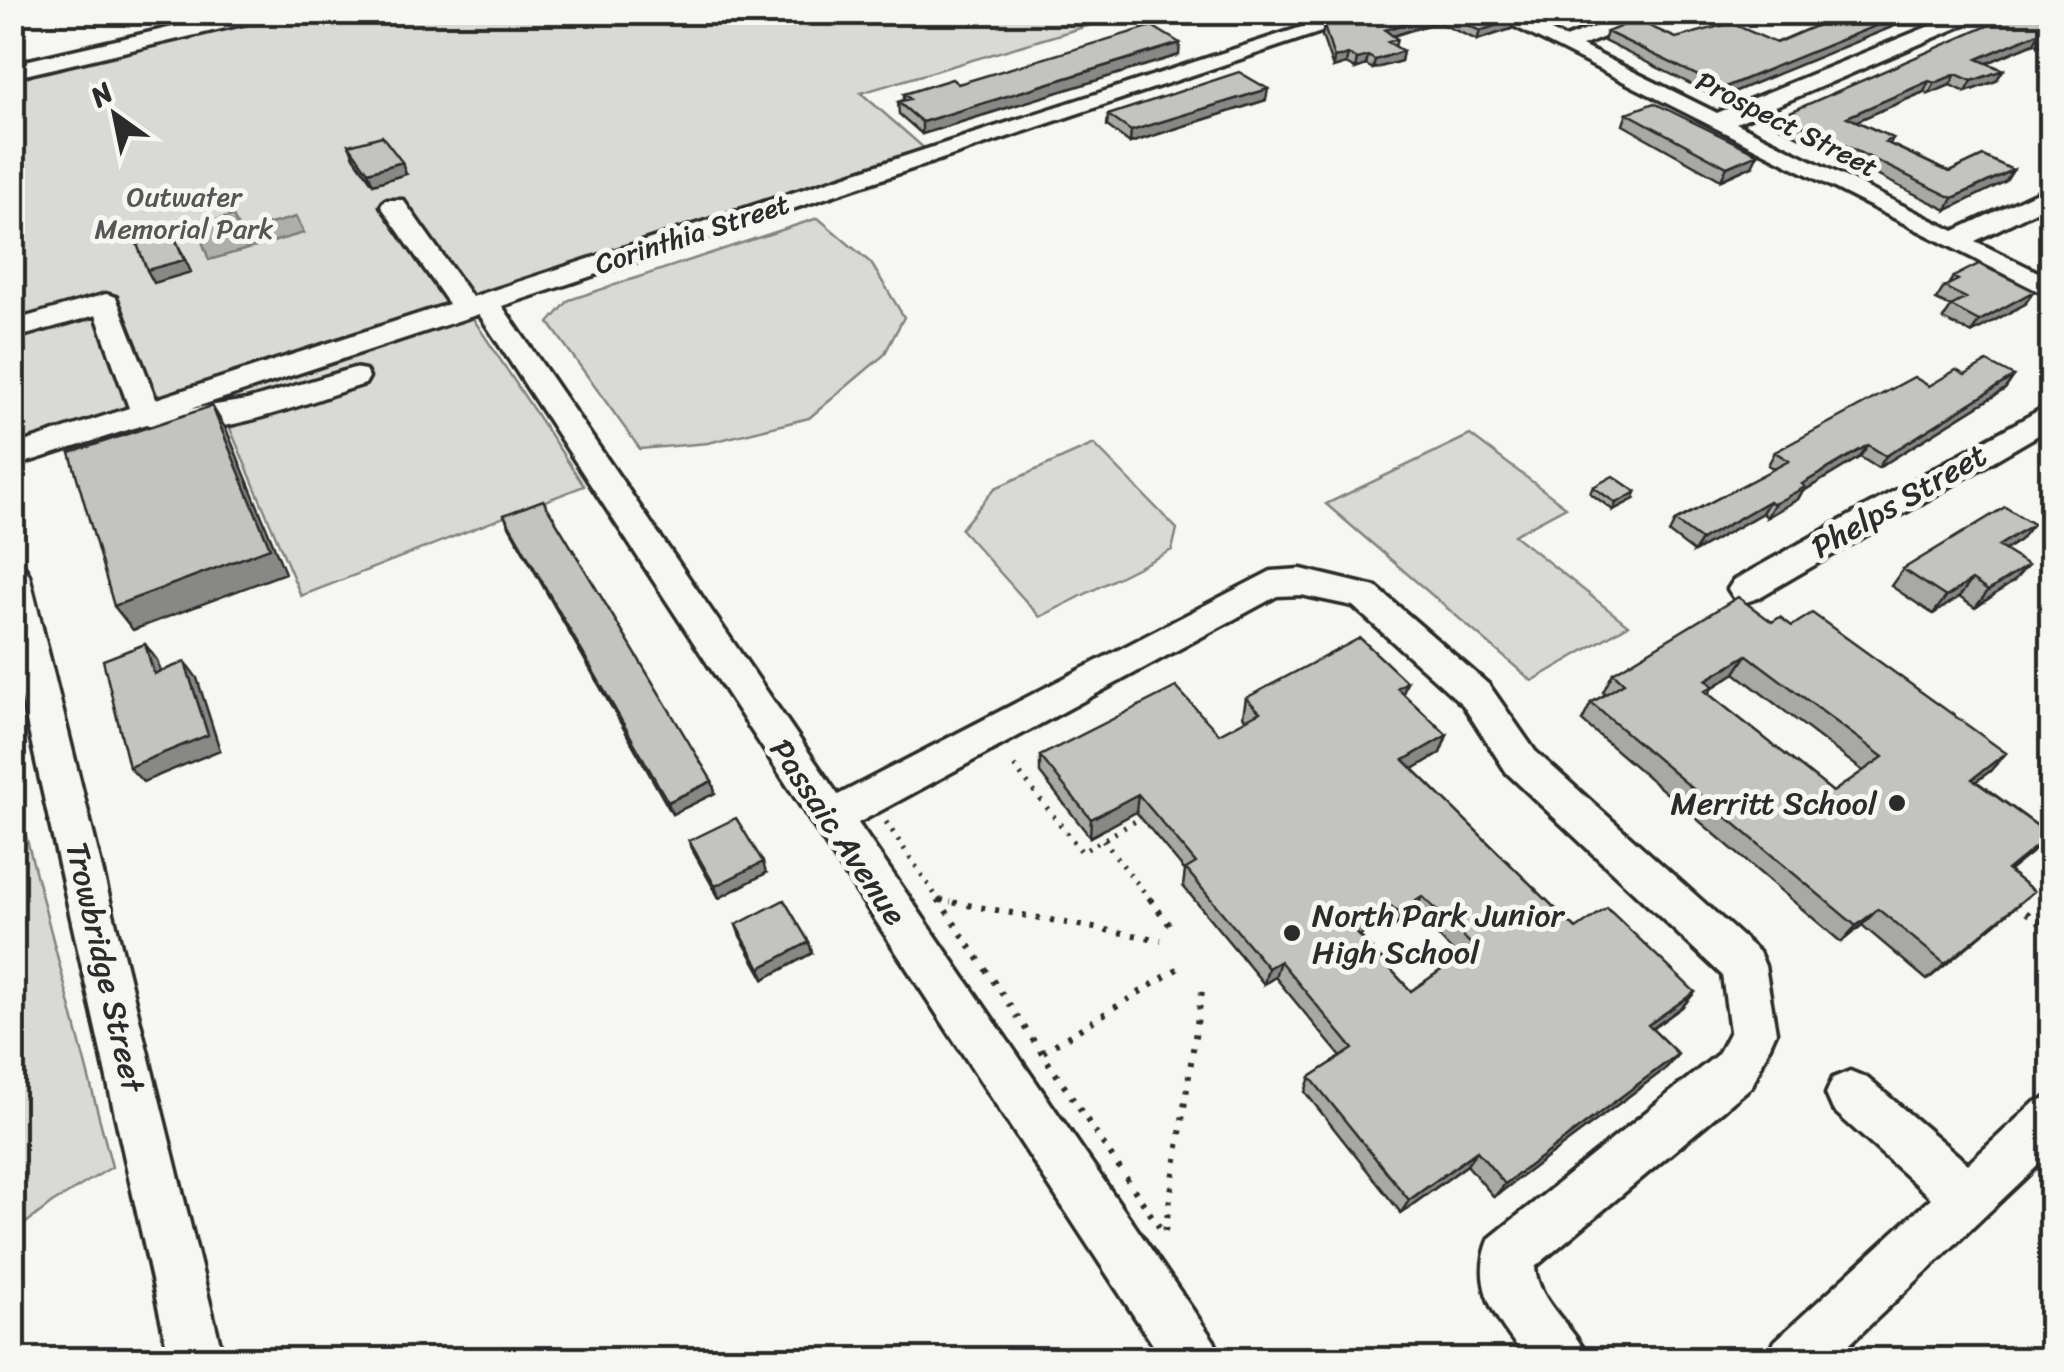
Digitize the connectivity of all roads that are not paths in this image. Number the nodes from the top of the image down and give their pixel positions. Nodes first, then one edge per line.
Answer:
1 (216, 12) edge
2 (268, 12) edge
3 (1372, 12) edge
4 (1496, 12) edge
5 (1655, 12) edge
6 (1984, 12) edge
7 (1563, 46) junction
8 (12, 58) edge
9 (12, 71) edge
10 (1717, 122) junction
11 (2052, 193) edge
12 (394, 206) dead end
13 (1954, 241) junction
14 (2052, 290) edge
15 (475, 305) junction
16 (12, 330) edge
17 (354, 377) dead end
18 (2052, 412) edge
19 (146, 413) junction
20 (12, 458) edge
21 (12, 575) edge
22 (1746, 589) dead end
23 (830, 819) junction
24 (1850, 1094) dead end
25 (2052, 1119) edge
26 (1968, 1197) junction
27 (197, 1360) edge
28 (1195, 1360) edge
29 (1562, 1360) edge
30 (1794, 1360) edge

1 - 8 street
2 - 9 street
3 - 15 street, Corinthia Street
4 - 7 street, Prospect Street
5 - 7 street
6 - 10 street
7 - 10 street, Prospect Street
10 - 13 street, Prospect Street
11 - 13 street
12 - 15 street, Passaic Avenue
13 - 14 street, Prospect Street
15 - 19 street, Corinthia Street
15 - 23 street, Passaic Avenue
16 - 19 street
17 - 19 street
18 - 22 street, Phelps Street
19 - 20 street, Corinthia Street
21 - 27 street, Trowbridge Street
23 - 28 street, Passaic Avenue
23 - 29 street
24 - 26 street
25 - 26 street
26 - 30 street

